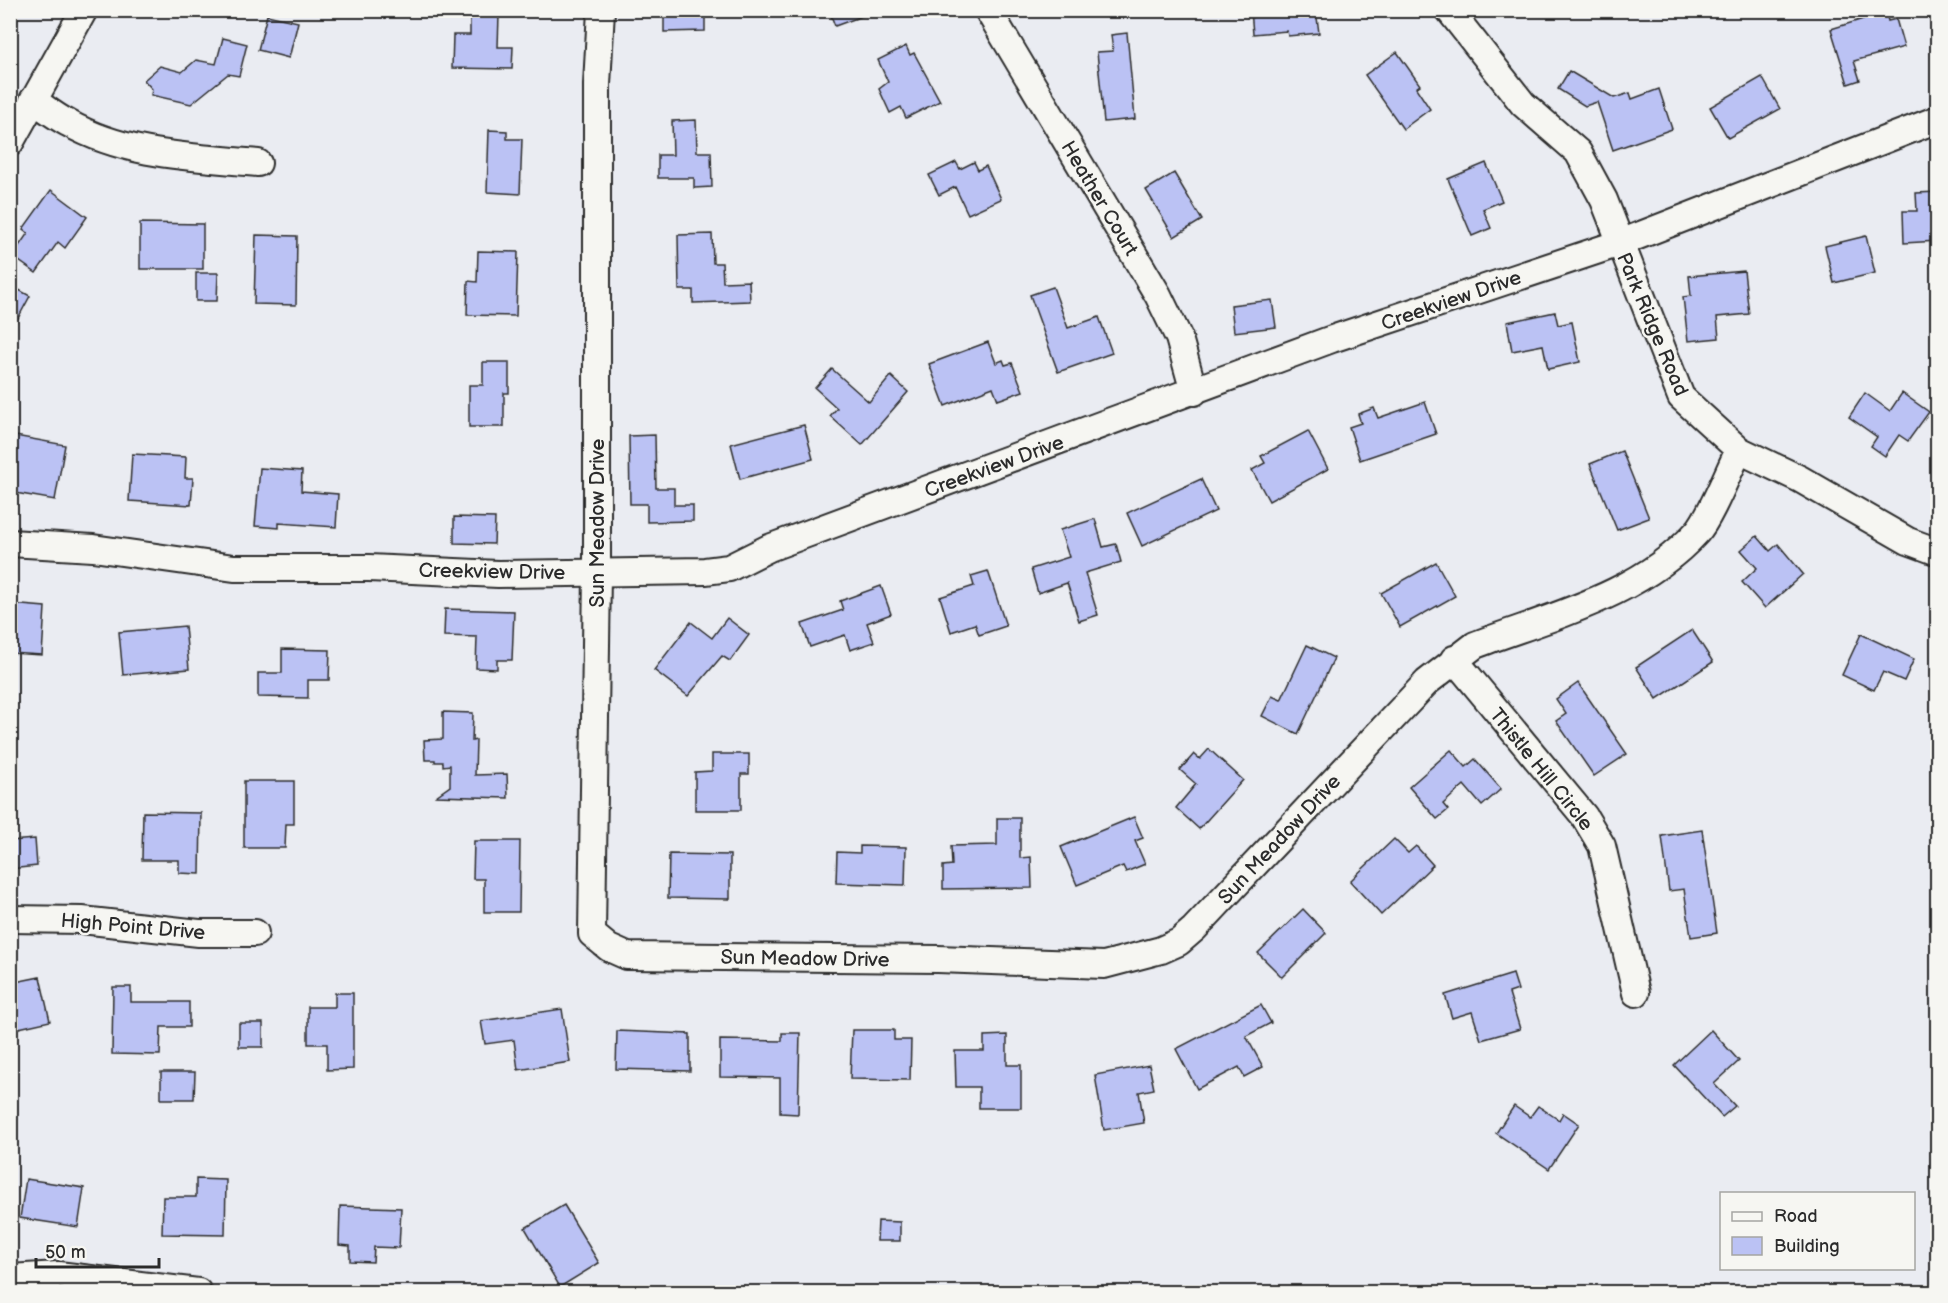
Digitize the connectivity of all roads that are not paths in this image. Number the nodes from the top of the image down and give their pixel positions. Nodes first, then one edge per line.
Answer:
1 (84, 10) edge
2 (601, 10) edge
3 (988, 10) edge
4 (1449, 10) edge
5 (33, 100) junction
6 (1938, 119) edge
7 (10, 143) edge
8 (258, 162) dead end
9 (1620, 243) junction
10 (1194, 392) junction
11 (1739, 450) junction
12 (10, 543) edge
13 (1938, 552) edge
14 (597, 573) junction
15 (1454, 659) junction
16 (10, 919) edge
17 (255, 933) dead end
18 (1636, 993) dead end
19 (10, 1278) edge
20 (198, 1293) edge

1 - 5 street
2 - 14 street, Sun Meadow Drive
3 - 10 street, Heather Court
4 - 9 street, Park Ridge Road
5 - 7 street
5 - 8 street
6 - 9 street, Creekview Drive
9 - 10 street, Creekview Drive
9 - 11 street, Park Ridge Road
10 - 14 street, Creekview Drive
11 - 13 street, Park Ridge Road
11 - 15 street, Sun Meadow Drive
12 - 14 street, Creekview Drive
14 - 15 street, Sun Meadow Drive
15 - 18 street, Thistle Hill Circle
16 - 17 street, High Point Drive
19 - 20 street

